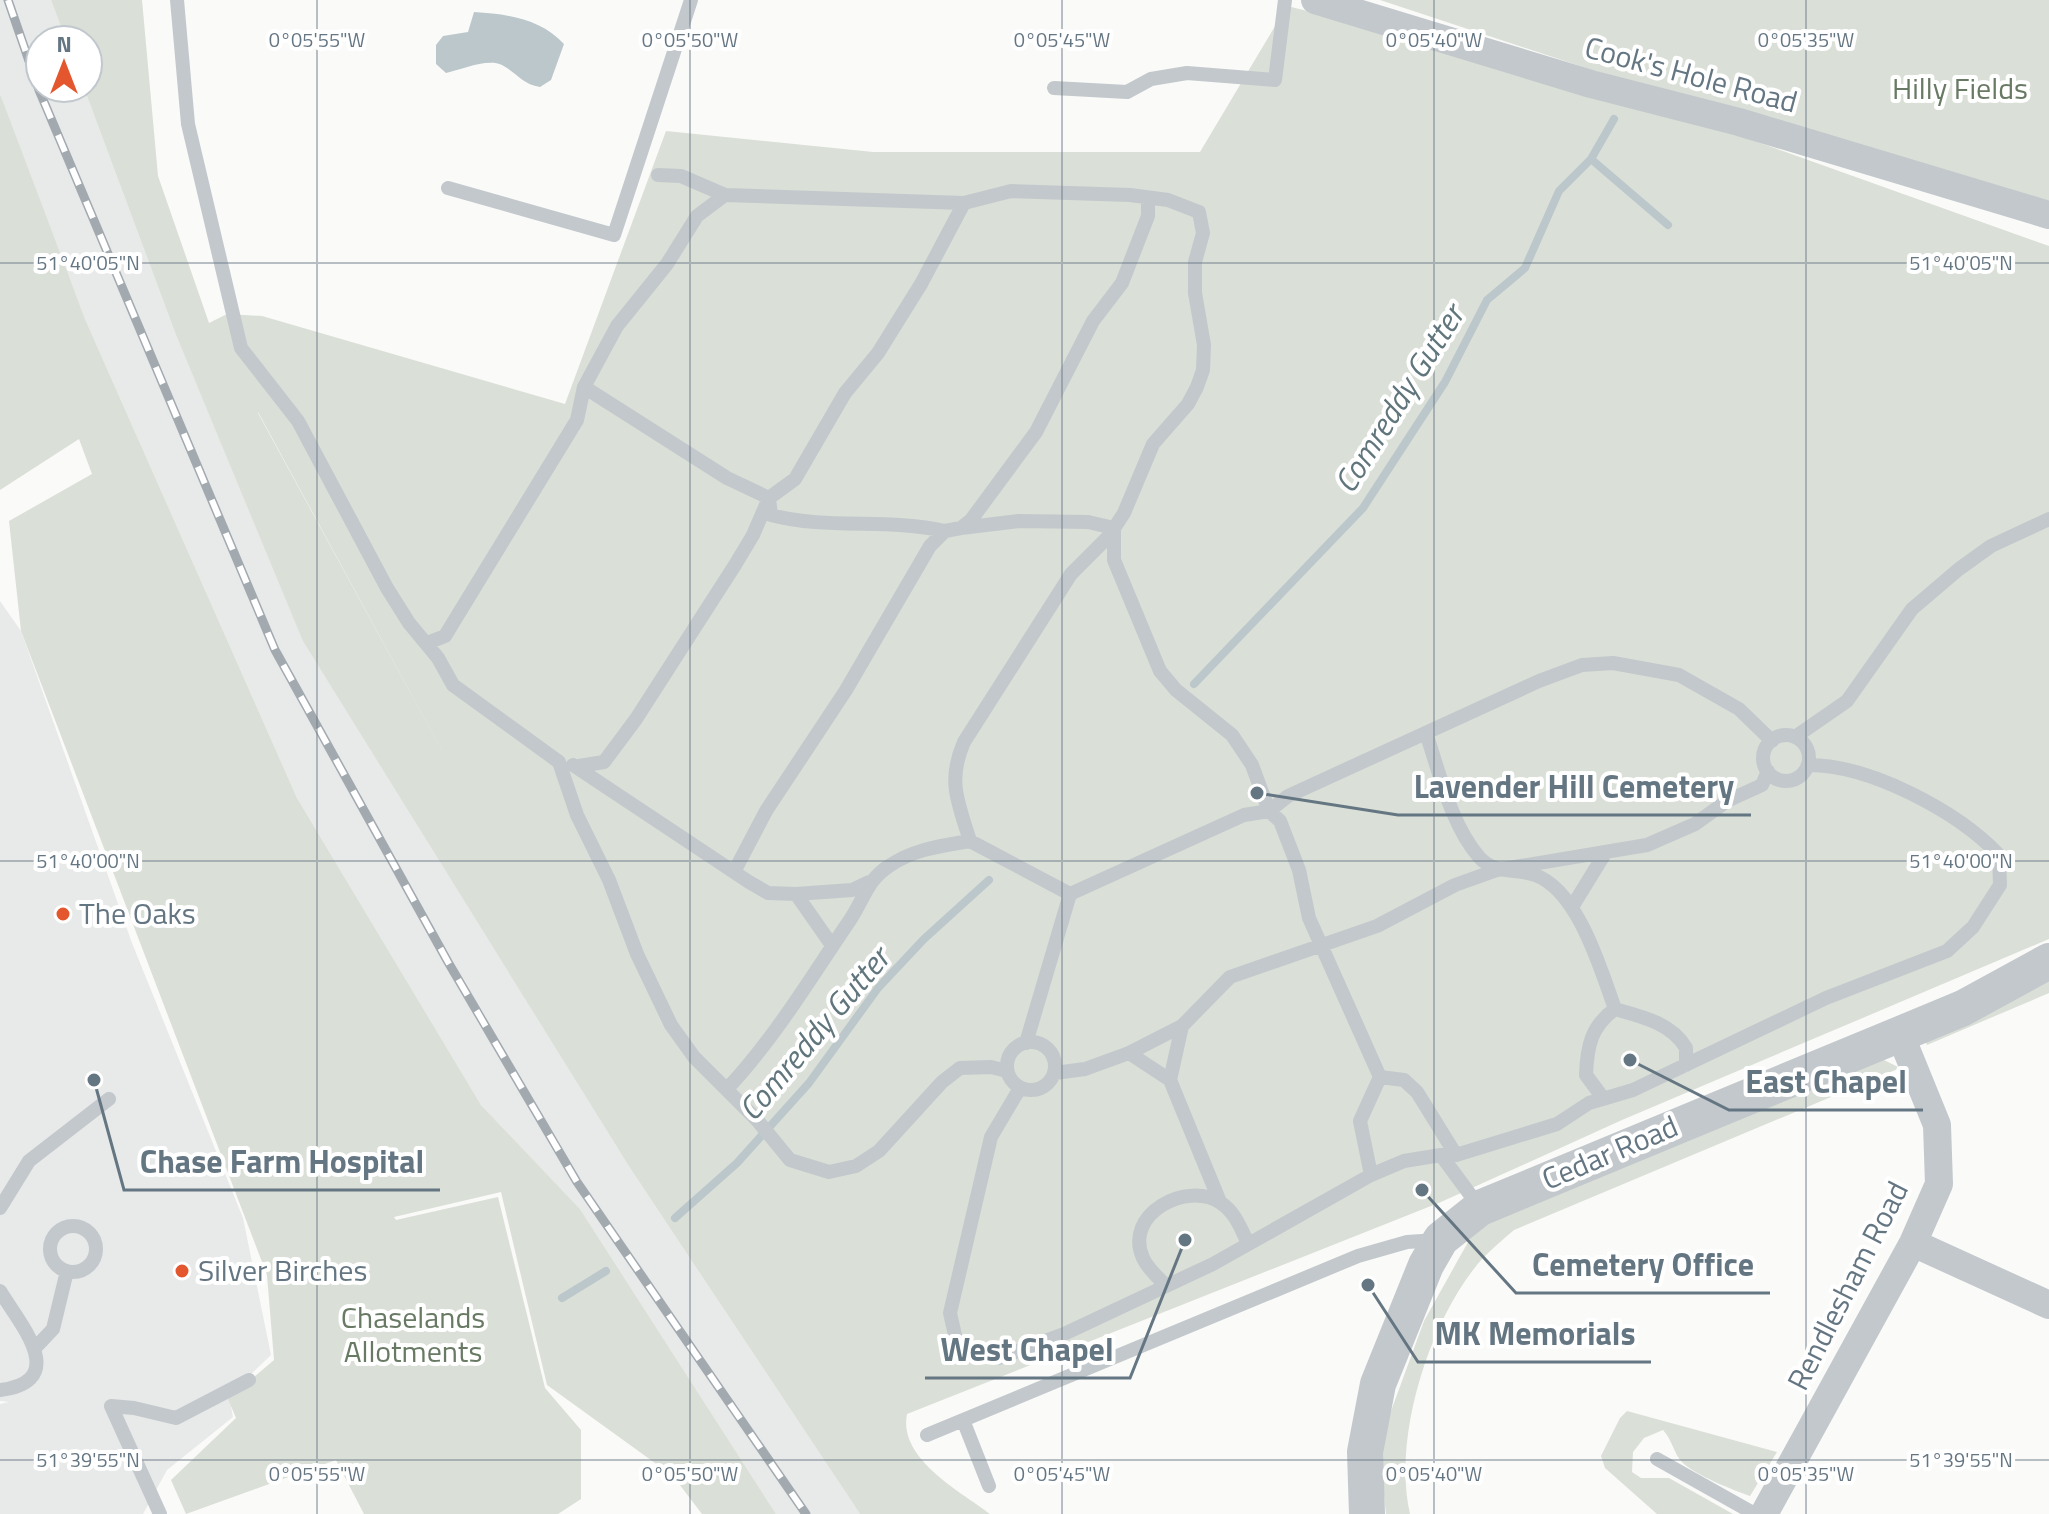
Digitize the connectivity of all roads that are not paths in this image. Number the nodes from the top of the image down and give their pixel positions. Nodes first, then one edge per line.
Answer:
1 (177, 0) edge
2 (691, 0) edge
3 (1285, 0) edge
4 (1315, 0) edge
5 (1054, 88) dead end
6 (658, 175) dead end
7 (448, 188) dead end
8 (725, 195) junction
9 (1148, 198) junction
10 (964, 203) junction
11 (2049, 215) edge
12 (584, 387) junction
13 (769, 498) junction
14 (2049, 519) edge
15 (961, 528) junction
16 (1114, 528) junction
17 (945, 531) junction
18 (427, 643) junction
19 (1426, 733) junction
20 (1795, 737) junction
21 (1772, 741) junction
22 (559, 762) junction
23 (1809, 765) junction
24 (579, 766) junction
25 (1768, 771) junction
26 (1269, 811) junction
27 (970, 841) junction
28 (1604, 855) junction
29 (1497, 870) junction
30 (734, 872) junction
31 (869, 882) junction
32 (796, 894) junction
33 (1070, 894) junction
34 (1572, 907) junction
35 (831, 944) junction
36 (1321, 946) junction
37 (2049, 961) edge
38 (1615, 1009) junction
39 (1182, 1026) junction
40 (1900, 1034) junction
41 (1026, 1043) junction
42 (1129, 1053) junction
43 (1686, 1065) junction
44 (1007, 1071) junction
45 (1055, 1073) junction
46 (1380, 1077) junction
47 (1170, 1080) junction
48 (1020, 1088) junction
49 (727, 1089) junction
50 (1603, 1098) junction
51 (109, 1099) dead end
52 (1448, 1155) junction
53 (1371, 1175) junction
54 (1220, 1202) junction
55 (0, 1208) edge
56 (1480, 1208) junction
57 (1441, 1239) junction
58 (1248, 1243) junction
59 (1913, 1243) junction
60 (67, 1271) dead end
61 (1166, 1286) junction
62 (0, 1291) edge
63 (2049, 1305) edge
64 (35, 1348) junction
65 (249, 1380) dead end
66 (0, 1390) edge
67 (963, 1420) junction
68 (927, 1435) dead end
69 (1657, 1459) dead end
70 (989, 1486) dead end
71 (160, 1514) edge
72 (1367, 1514) edge
73 (1755, 1514) edge
74 (1764, 1514) edge

1 - 18 lane
2 - 7 lane
3 - 5 lane
4 - 11 street, Cook's Hole Road
6 - 8 lane
8 - 10 lane
8 - 12 lane
9 - 10 lane
9 - 15 lane
9 - 16 lane
10 - 13 lane
12 - 13 lane
12 - 18 lane
13 - 17 lane
13 - 24 lane
14 - 20 lane
15 - 16 lane
15 - 17 lane
16 - 26 lane
16 - 27 lane
17 - 30 lane
18 - 22 lane
19 - 21 lane
19 - 26 lane
19 - 29 lane
20 - 21 lane
20 - 23 lane
21 - 25 lane
22 - 24 lane
22 - 49 lane
23 - 25 lane
23 - 43 lane
24 - 30 lane
25 - 28 lane
26 - 33 lane
26 - 36 lane
27 - 31 lane
27 - 33 lane
28 - 29 lane
28 - 34 lane
29 - 34 lane
29 - 36 lane
30 - 32 lane
31 - 32 lane
31 - 35 lane
32 - 35 lane
33 - 41 lane
34 - 38 lane
35 - 49 lane
36 - 39 lane
36 - 46 lane
37 - 40 street, Cedar Road
38 - 43 lane
38 - 50 lane
39 - 42 lane
39 - 47 lane
40 - 56 street, Cedar Road
40 - 59 street, Rendlesham Road
41 - 44 lane
41 - 45 lane
42 - 45 lane
42 - 47 lane
43 - 50 lane
44 - 48 lane
44 - 49 lane
45 - 48 lane
46 - 52 lane
46 - 53 lane
47 - 54 lane
48 - 61 lane
50 - 52 lane
51 - 55 lane
52 - 53 lane
52 - 56 lane
53 - 58 lane
54 - 58 lane
54 - 61 lane
56 - 57 street, Cedar Road
57 - 67 lane
57 - 72 street
58 - 61 lane
59 - 63 street
59 - 74 street, Rendlesham Road
60 - 64 lane
62 - 64 lane
64 - 66 lane
65 - 71 lane
67 - 68 lane
67 - 70 lane
69 - 73 lane

